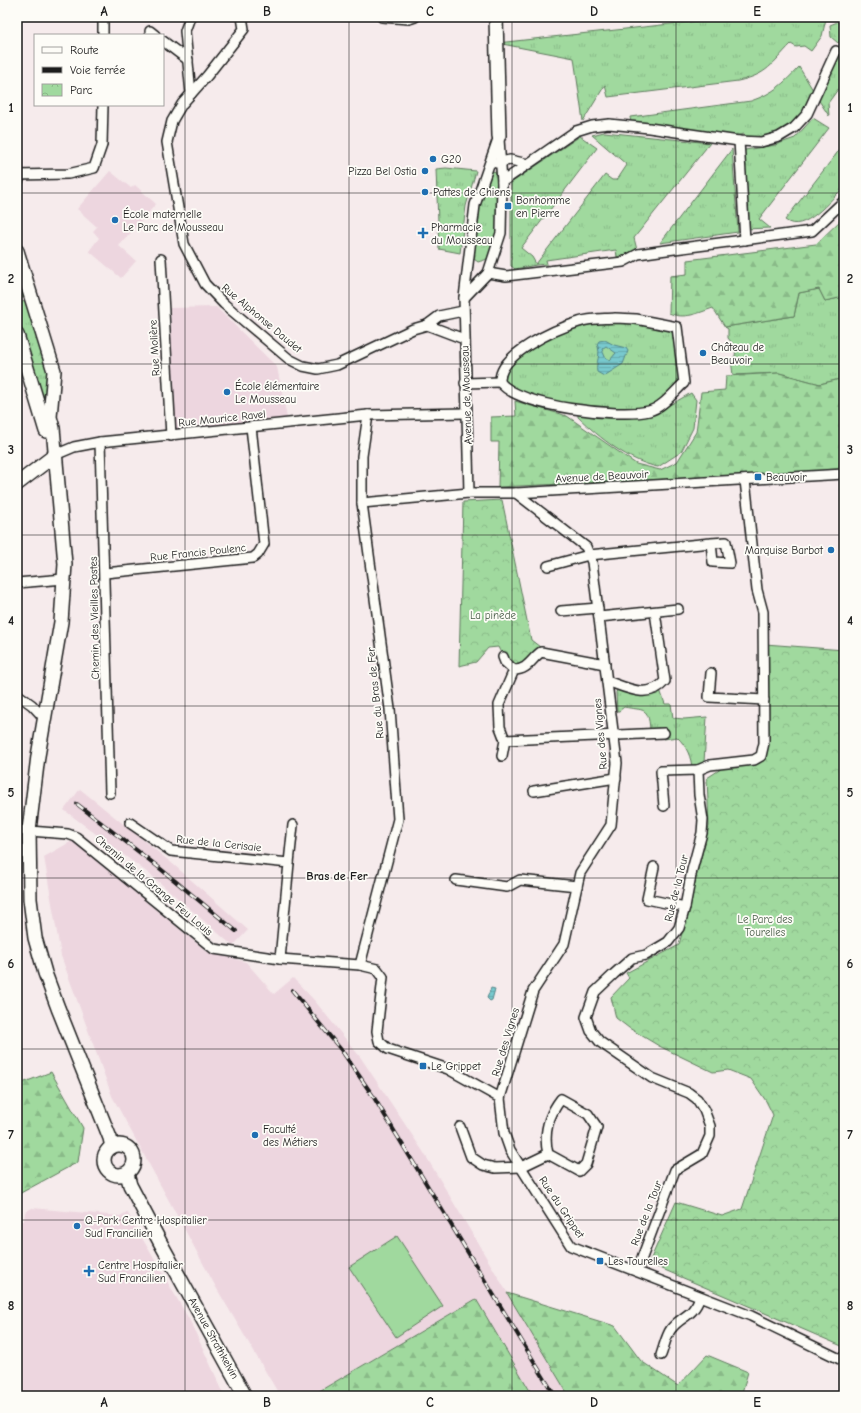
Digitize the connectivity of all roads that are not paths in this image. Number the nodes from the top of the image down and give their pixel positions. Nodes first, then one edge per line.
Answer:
1 (103, 17) edge
2 (190, 17) edge
3 (242, 17) edge
4 (382, 17) edge
5 (415, 17) edge
6 (496, 17) edge
7 (103, 34) edge
8 (164, 42) edge
9 (836, 51) dead end
10 (188, 60) junction
11 (191, 94) junction
12 (103, 106) edge
13 (499, 136) junction
14 (739, 141) junction
15 (501, 161) junction
16 (528, 164) junction
17 (488, 167) junction
18 (17, 175) edge
19 (17, 179) edge
20 (502, 182) junction
21 (844, 201) edge
22 (745, 240) junction
23 (17, 251) edge
24 (161, 259) dead end
25 (488, 273) junction
26 (464, 298) junction
27 (463, 311) junction
28 (427, 325) junction
29 (17, 335) edge
30 (464, 339) junction
31 (500, 382) junction
32 (465, 383) junction
33 (466, 413) junction
34 (368, 415) junction
35 (251, 426) junction
36 (171, 436) junction
37 (100, 442) junction
38 (55, 455) junction
39 (844, 474) edge
40 (745, 480) junction
41 (17, 484) edge
42 (469, 493) junction
43 (516, 494) junction
44 (362, 503) junction
45 (711, 543) dead end
46 (589, 555) junction
47 (548, 566) dead end
48 (105, 573) junction
49 (64, 579) junction
50 (19, 583) edge
51 (598, 608) junction
52 (678, 609) dead end
53 (561, 611) dead end
54 (654, 612) junction
55 (599, 617) junction
56 (503, 657) dead end
57 (605, 664) junction
58 (514, 670) junction
59 (712, 673) dead end
60 (607, 681) junction
61 (17, 694) edge
62 (764, 700) junction
63 (45, 719) junction
64 (664, 733) dead end
65 (614, 736) junction
66 (505, 740) junction
67 (502, 756) dead end
68 (698, 770) junction
69 (616, 778) junction
70 (534, 791) dead end
71 (110, 793) dead end
72 (664, 806) dead end
73 (130, 823) dead end
74 (293, 825) dead end
75 (23, 830) edge
76 (289, 863) junction
77 (654, 867) dead end
78 (456, 880) dead end
79 (577, 886) junction
80 (686, 907) junction
81 (280, 959) junction
82 (360, 965) junction
83 (500, 1098) junction
84 (460, 1127) dead end
85 (112, 1147) junction
86 (548, 1154) junction
87 (521, 1168) junction
88 (126, 1174) junction
89 (637, 1271) junction
90 (700, 1297) junction
91 (661, 1355) dead end
92 (844, 1361) edge
93 (245, 1396) edge

1 - 7 street
2 - 10 street
3 - 11 street, Rue Alphonse Daudet
4 - 5 street
6 - 13 street, Avenue de Mousseau
8 - 10 street
9 - 14 street
10 - 11 street
11 - 28 street, Rue Alphonse Daudet
12 - 18 street
13 - 15 street, Avenue de Mousseau
13 - 17 street, Avenue de Mousseau
14 - 16 street
14 - 22 street
15 - 16 street
15 - 17 street
15 - 20 street, Avenue de Mousseau
16 - 20 street
17 - 26 street, Avenue de Mousseau
18 - 19 street
20 - 25 street, Avenue de Mousseau
21 - 22 street
22 - 25 street
23 - 38 street
24 - 36 street, Rue Molière
25 - 26 street, Avenue de Mousseau
26 - 27 street, Avenue de Mousseau
27 - 28 street, Rue Alphonse Daudet
27 - 30 street, Avenue de Mousseau
28 - 30 street
29 - 38 street
30 - 32 street, Avenue de Mousseau
31 - 31 street
31 - 32 street
32 - 33 street, Avenue de Mousseau
33 - 34 street, Rue Maurice Ravel
33 - 42 street, Avenue de Mousseau
34 - 35 street, Rue Maurice Ravel
34 - 44 street, Rue du Bras de Fer
35 - 36 street, Rue Maurice Ravel
35 - 48 street, Rue Francis Poulenc
36 - 37 street, Rue Maurice Ravel
37 - 38 street, Rue Maurice Ravel
37 - 48 street, Chemin des Vieilles Postes
38 - 41 street
38 - 49 street
39 - 40 street, Avenue de Beauvoir
40 - 43 street, Avenue de Beauvoir
40 - 62 street
42 - 43 street, Avenue de Beauvoir
42 - 44 street, Avenue de Beauvoir
43 - 46 street, Rue des Vignes
44 - 82 street, Rue du Bras de Fer
45 - 46 street
46 - 47 street
46 - 51 street, Rue des Vignes
48 - 71 street, Chemin des Vieilles Postes
49 - 50 street
49 - 63 street
51 - 53 street
51 - 55 street, Rue des Vignes
52 - 54 street
54 - 55 street
54 - 60 street
55 - 57 street, Rue des Vignes
56 - 58 street
57 - 58 street
57 - 60 street, Rue des Vignes
58 - 66 street
59 - 62 street
60 - 65 street, Rue des Vignes
61 - 63 street
62 - 68 street
63 - 75 street
64 - 65 street
65 - 66 street
65 - 69 street, Rue des Vignes
66 - 67 street
68 - 72 street
68 - 80 street, Rue de la Tour
69 - 70 street
69 - 79 street, Rue des Vignes
73 - 76 street, Rue de la Cerisaie
74 - 76 street
75 - 81 street, Chemin de la Grange Feu Louis
75 - 85 street
76 - 81 street
77 - 80 street
78 - 79 street
79 - 83 street, Rue des Vignes
80 - 89 street, Rue de la Tour
81 - 82 street, Chemin de la Grange Feu Louis
82 - 83 street
83 - 87 street, Rue du Grippet
84 - 87 street
85 - 88 street
85 - 88 street
86 - 86 street
86 - 87 street
87 - 89 street, Rue du Grippet
88 - 93 street, Avenue Strathkelvin
89 - 90 street, Rue du Grippet
90 - 91 street
90 - 92 street, Rue du Grippet

